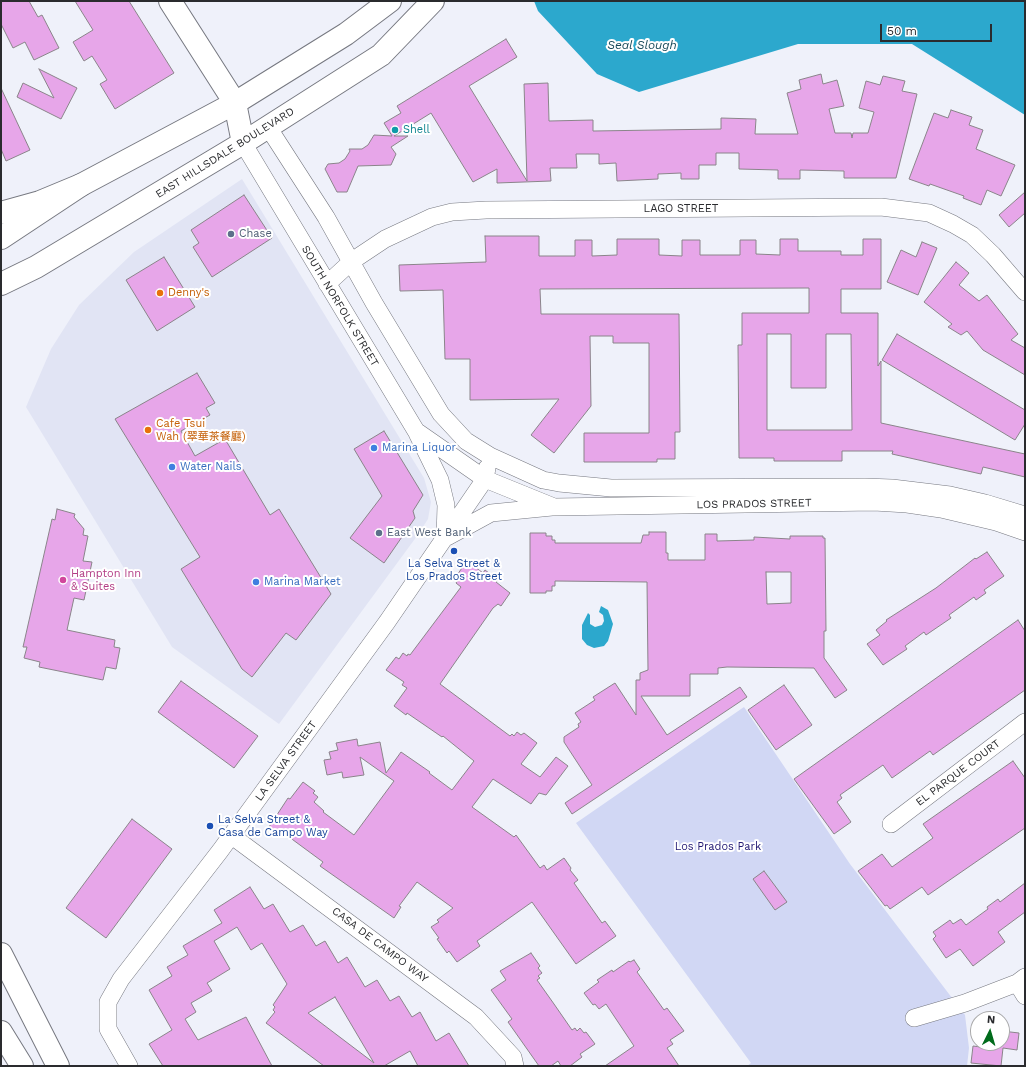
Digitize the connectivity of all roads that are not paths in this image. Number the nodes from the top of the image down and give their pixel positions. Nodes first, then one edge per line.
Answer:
1 (170, 1) edge
2 (390, 1) edge
3 (434, 1) edge
4 (235, 103) junction
5 (268, 127) junction
6 (243, 143) junction
7 (81, 185) junction
8 (1, 213) edge
9 (1, 238) edge
10 (352, 261) junction
11 (1, 284) edge
12 (327, 284) junction
13 (1025, 292) edge
14 (416, 431) junction
15 (490, 456) junction
16 (485, 479) junction
17 (554, 507) junction
18 (1025, 515) edge
19 (1025, 532) edge
20 (445, 538) junction
21 (1025, 722) edge
22 (891, 824) dead end
23 (232, 836) junction
24 (1, 954) edge
25 (1022, 985) edge
26 (914, 1018) dead end
27 (1, 1032) edge
28 (22, 1066) edge
29 (58, 1066) edge
30 (129, 1066) edge
31 (515, 1066) edge

1 - 4 main road, SOUTH NORFOLK STREET
2 - 4 main road
3 - 5 main road, EAST HILLSDALE BOULEVARD
4 - 5 main road, SOUTH NORFOLK STREET
4 - 6 main road, SOUTH NORFOLK STREET
4 - 7 main road
5 - 6 main road, EAST HILLSDALE BOULEVARD
5 - 10 street, SOUTH NORFOLK STREET
6 - 11 main road, EAST HILLSDALE BOULEVARD
6 - 12 street, SOUTH NORFOLK STREET
7 - 8 main road
7 - 9 main road
10 - 12 street, LAGO STREET
10 - 13 street, LAGO STREET
10 - 15 street, SOUTH NORFOLK STREET
12 - 14 street, SOUTH NORFOLK STREET
14 - 16 street, SOUTH NORFOLK STREET
14 - 20 street
15 - 16 street, LA SELVA STREET
15 - 18 street, LOS PRADOS STREET
16 - 17 street, LOS PRADOS STREET
16 - 20 street, LA SELVA STREET
17 - 19 street, LOS PRADOS STREET
17 - 20 street
20 - 23 street, LA SELVA STREET
21 - 22 street, EL PARQUE COURT
23 - 30 street, LA SELVA STREET
23 - 31 street, CASA DE CAMPO WAY
24 - 29 main road
25 - 26 street
27 - 28 main road

